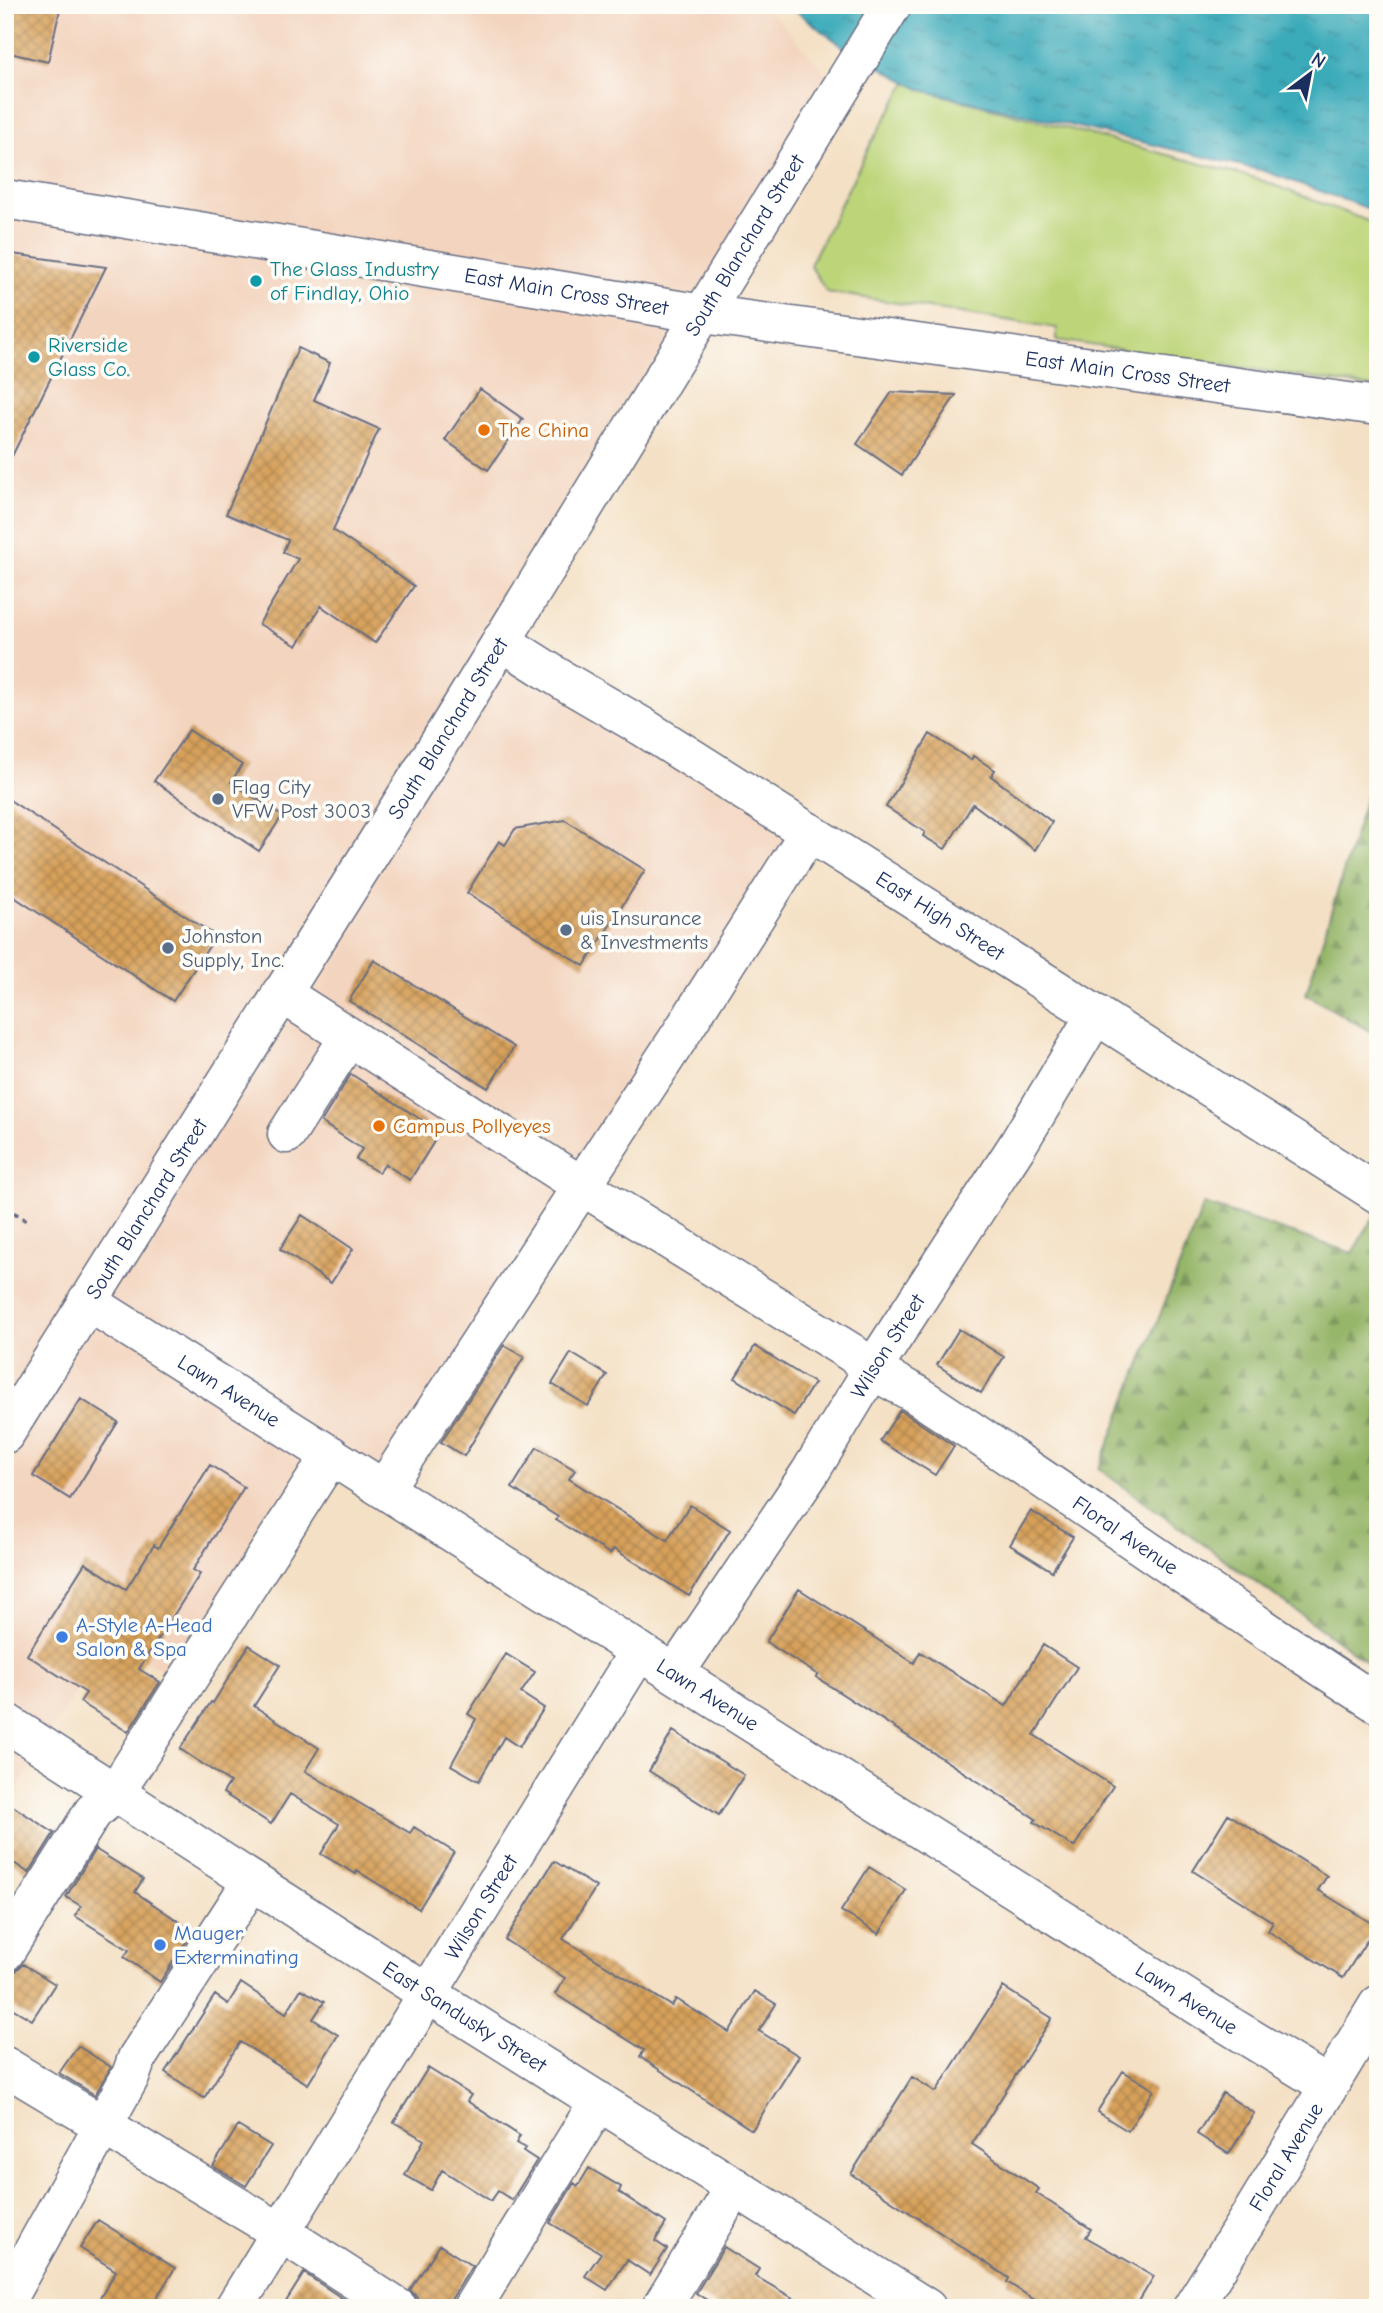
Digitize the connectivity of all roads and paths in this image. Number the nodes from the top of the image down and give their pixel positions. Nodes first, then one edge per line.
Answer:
1 (892, 5) edge
2 (5, 199) edge
3 (703, 314) junction
4 (1378, 406) edge
5 (501, 641) junction
6 (809, 832) junction
7 (281, 993) junction
8 (1096, 1014) junction
9 (349, 1037) junction
10 (287, 1134) dead end
11 (582, 1186) junction
12 (1378, 1194) edge
13 (5, 1208) edge
14 (26, 1220) dead end
15 (87, 1301) junction
16 (872, 1370) junction
17 (5, 1434) edge
18 (331, 1455) junction
19 (384, 1489) junction
20 (639, 1651) junction
21 (675, 1674) junction
22 (1378, 1704) edge
23 (5, 1722) edge
24 (115, 1793) junction
25 (252, 1881) junction
26 (5, 1952) edge
27 (428, 1994) junction
28 (1378, 2005) edge
29 (5, 2066) edge
30 (1329, 2086) junction
31 (599, 2101) junction
32 (103, 2125) junction
33 (735, 2187) junction
34 (280, 2232) junction
35 (5, 2302) edge
36 (234, 2308) edge
37 (398, 2308) edge
38 (472, 2308) edge
39 (661, 2308) edge
40 (927, 2308) edge
41 (1192, 2308) edge

1 - 3 street, South Blanchard Street
2 - 3 street, East Main Cross Street
3 - 4 street, East Main Cross Street
3 - 5 street, South Blanchard Street
5 - 6 street, East High Street
5 - 7 street, South Blanchard Street
6 - 8 street, East High Street
6 - 11 street
7 - 9 street, Floral Avenue
7 - 15 street, South Blanchard Street
8 - 12 street, East High Street
8 - 16 street, Wilson Street
9 - 10 street
9 - 11 street, Floral Avenue
11 - 16 street, Floral Avenue
11 - 19 street
13 - 14 path
15 - 17 street, South Blanchard Street
15 - 18 street, Lawn Avenue
16 - 21 street, Wilson Street
16 - 22 street, Floral Avenue
18 - 19 street, Lawn Avenue
18 - 24 street
19 - 20 street, Lawn Avenue
20 - 21 street, Lawn Avenue
20 - 27 street, Wilson Street
21 - 30 street, Lawn Avenue
23 - 24 street, East Sandusky Street
24 - 25 street, East Sandusky Street
24 - 26 street
25 - 27 street, East Sandusky Street
25 - 32 street
27 - 31 street, East Sandusky Street
27 - 34 street, Wilson Street
28 - 30 street, Floral Avenue
29 - 32 street
30 - 41 street, Floral Avenue
31 - 33 street, East Sandusky Street
31 - 38 street
32 - 34 street
32 - 35 street
33 - 39 street
33 - 40 street, East Sandusky Street
34 - 36 street, Wilson Street
34 - 37 street

